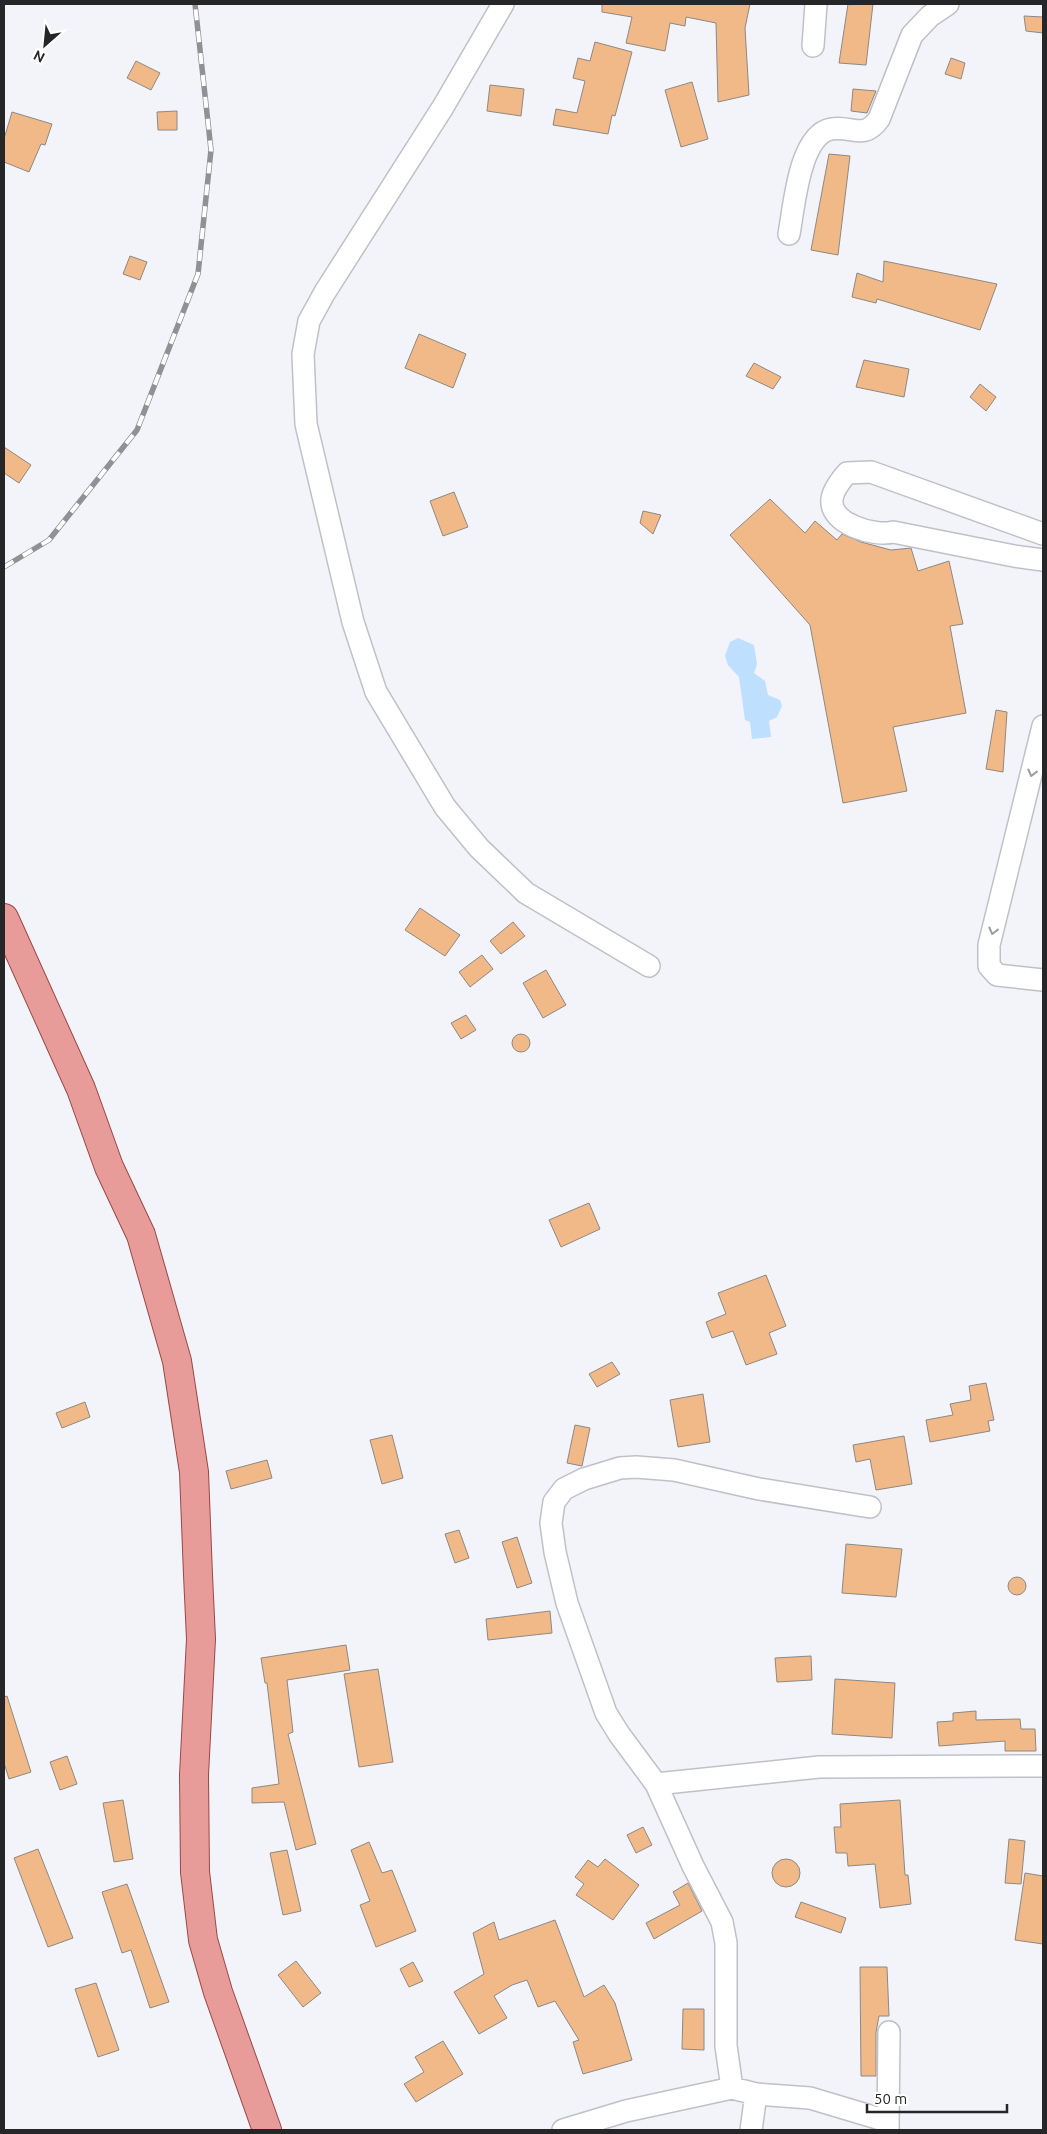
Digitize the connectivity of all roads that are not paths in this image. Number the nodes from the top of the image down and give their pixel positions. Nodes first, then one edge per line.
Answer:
1 (503, 4) edge
2 (816, 4) edge
3 (948, 4) edge
4 (813, 46) dead end
5 (789, 234) dead end
6 (1043, 534) edge
7 (1043, 560) edge
8 (1043, 726) edge
9 (4, 918) edge
10 (649, 966) dead end
11 (1043, 980) edge
12 (870, 1507) dead end
13 (1043, 1766) edge
14 (656, 1784) junction
15 (889, 2032) dead end
16 (732, 2088) junction
17 (756, 2094) junction
18 (888, 2126) edge
19 (267, 2130) edge
20 (563, 2130) edge
21 (751, 2130) edge

1 - 10 street
2 - 4 street
3 - 5 street
6 - 7 street
8 -> 11 street
9 - 19 main road
12 - 14 street
13 - 14 street
14 - 16 street
15 - 18 street
16 - 17 street
16 - 20 street
17 - 18 street
17 - 21 street

